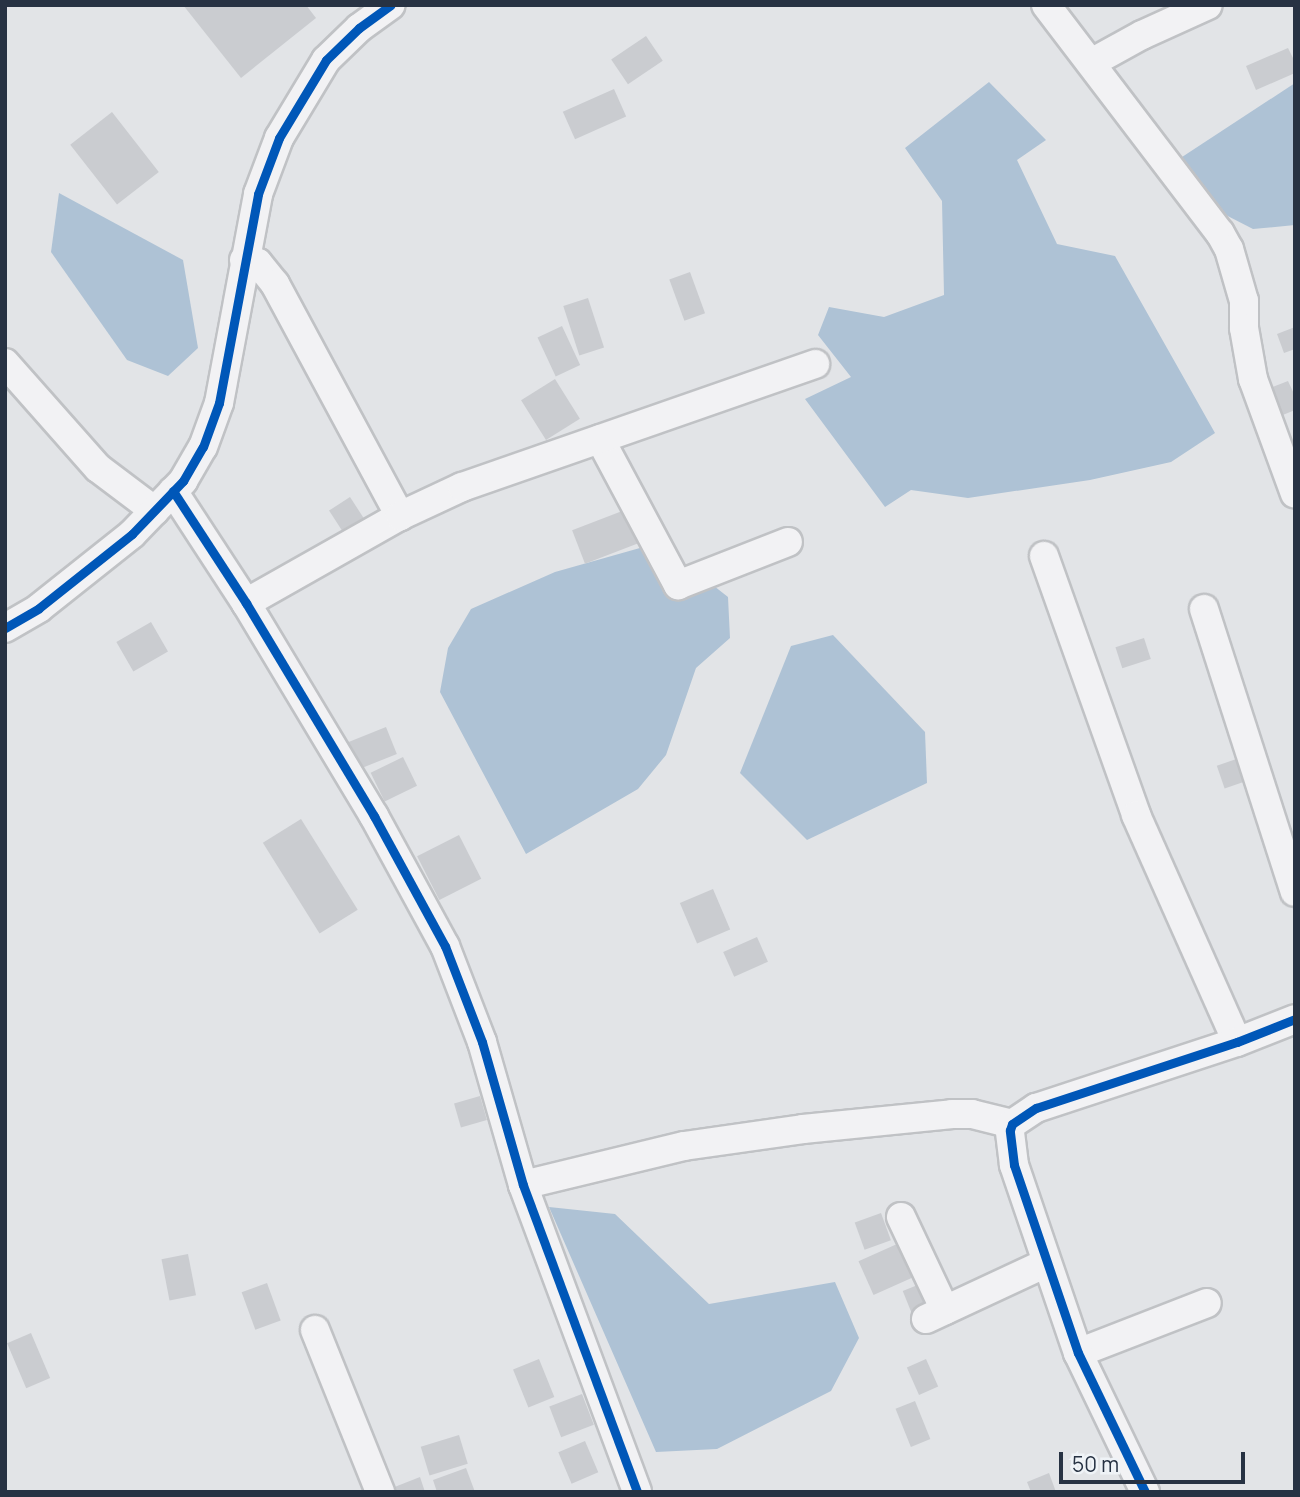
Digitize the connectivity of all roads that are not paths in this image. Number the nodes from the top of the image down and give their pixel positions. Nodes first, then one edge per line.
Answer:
1 (391, 5) edge
2 (1046, 5) edge
3 (1208, 5) edge
4 (1091, 64) junction
5 (244, 260) junction
6 (5, 363) edge
7 (815, 364) dead end
8 (600, 439) junction
9 (1295, 494) edge
10 (164, 501) junction
11 (400, 516) junction
12 (788, 542) dead end
13 (1044, 556) dead end
14 (246, 603) junction
15 (1204, 609) dead end
16 (5, 628) edge
17 (1295, 892) edge
18 (1295, 1019) edge
19 (1237, 1042) junction
20 (1012, 1124) junction
21 (523, 1185) junction
22 (901, 1217) dead end
23 (1046, 1263) junction
24 (1207, 1303) dead end
25 (315, 1331) dead end
26 (1078, 1353) junction
27 (380, 1492) edge
28 (637, 1492) edge
29 (1145, 1492) edge

1 - 5 street
2 - 4 street
3 - 4 street
4 - 9 street
5 - 10 street
5 - 11 street
6 - 10 street
7 - 8 street
8 - 11 street
8 - 12 street
10 - 14 street
10 - 16 street
11 - 14 street
13 - 19 street
14 - 21 street
15 - 17 street
18 - 19 street
19 - 20 street
20 - 21 street
20 - 23 street
21 - 28 street
22 - 23 street
23 - 26 street
24 - 26 street
25 - 27 street
26 - 29 street

